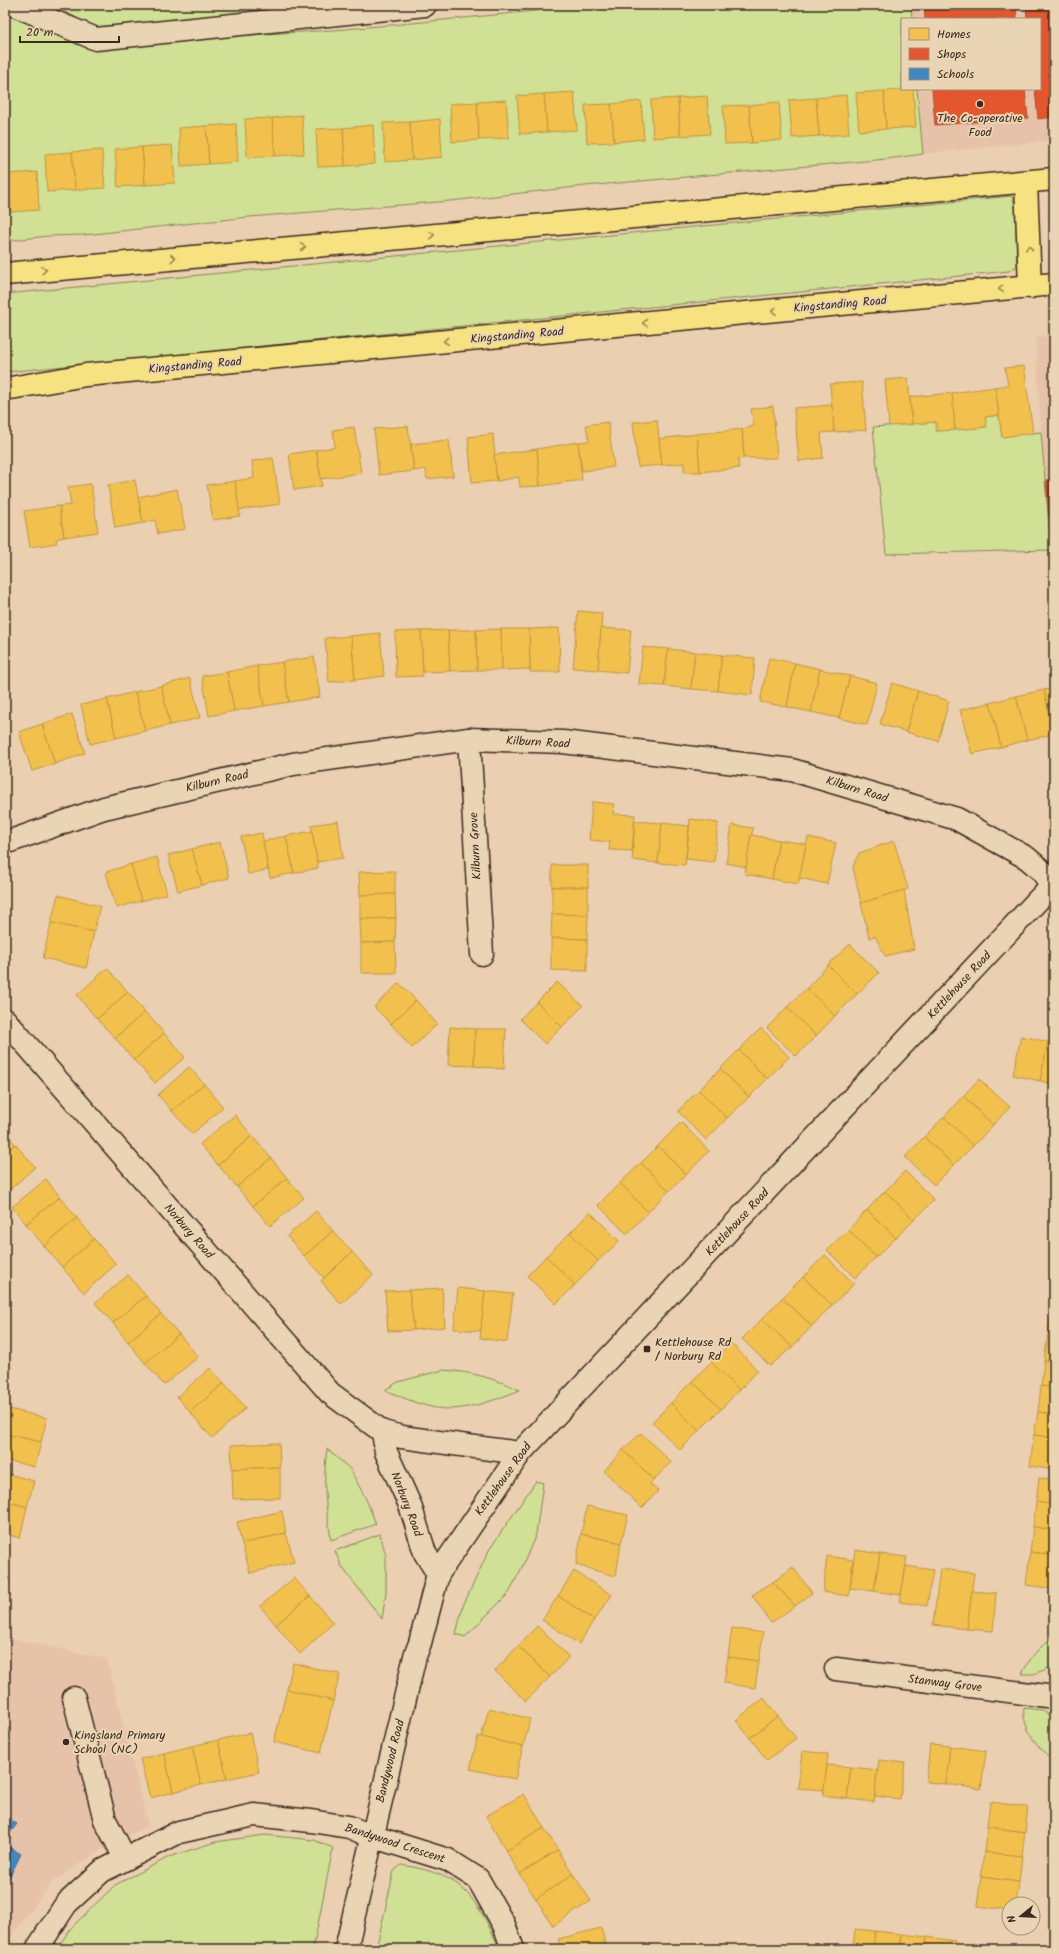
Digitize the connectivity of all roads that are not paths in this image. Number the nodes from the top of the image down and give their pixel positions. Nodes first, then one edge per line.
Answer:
1 (14, 5) edge
2 (415, 5) edge
3 (1054, 179) edge
4 (1026, 182) junction
5 (5, 274) edge
6 (1054, 284) edge
7 (1030, 287) junction
8 (5, 389) edge
9 (469, 739) junction
10 (5, 844) edge
11 (1053, 886) edge
12 (482, 954) dead end
13 (5, 1020) edge
14 (383, 1432) junction
15 (520, 1453) junction
16 (438, 1574) junction
17 (836, 1670) dead end
18 (1054, 1697) edge
19 (74, 1698) dead end
20 (372, 1836) junction
21 (125, 1858) junction
22 (37, 1949) edge
23 (346, 1949) edge
24 (512, 1949) edge

1 - 2 street
3 - 4 main road
5 -> 4 main road
7 -> 4 main road
6 - 7 main road, Kingstanding Road
7 -> 8 main road, Kingstanding Road
9 - 10 street, Kilburn Road
9 - 11 street, Kilburn Road
9 - 12 street, Kilburn Grove
11 - 15 street, Kettlehouse Road
13 - 14 street, Norbury Road
14 - 15 street, Norbury Road
14 - 16 street, Norbury Road
15 - 16 street, Kettlehouse Road
16 - 20 street, Bandywood Road
17 - 18 street, Stanway Grove
19 - 21 street
20 - 21 street, Bandywood Crescent
20 - 23 street, Bandywood Road
20 - 24 street, Bandywood Crescent
21 - 22 street, Bandywood Crescent

